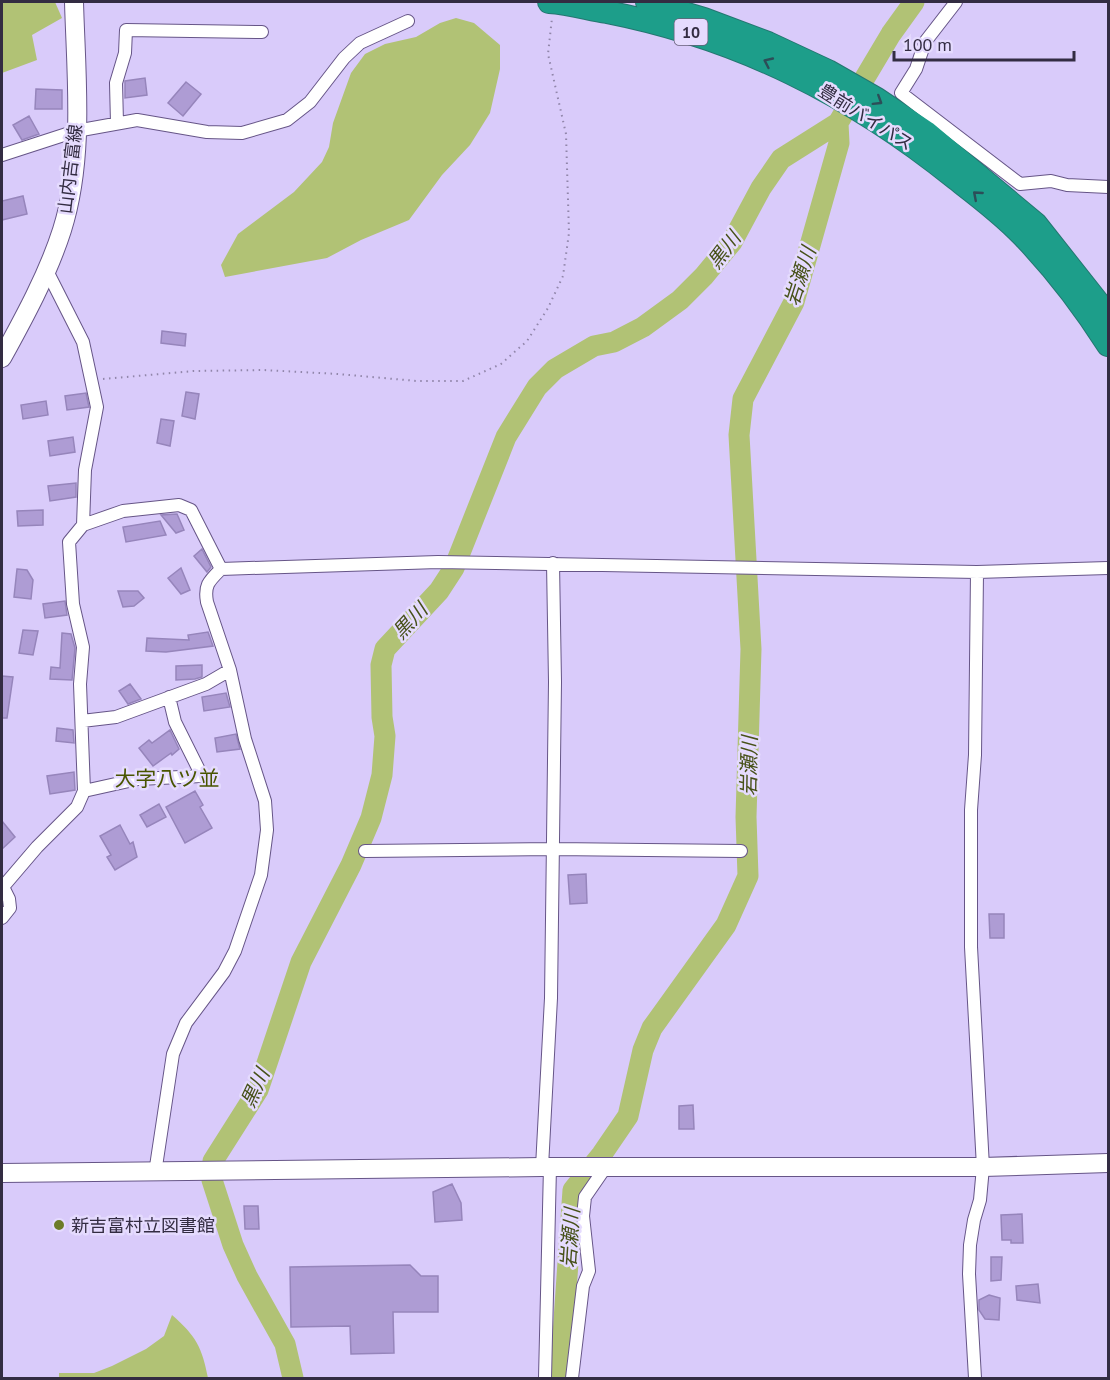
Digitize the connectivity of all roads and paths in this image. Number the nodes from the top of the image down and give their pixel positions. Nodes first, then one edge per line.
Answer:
1 (74, 2) edge
2 (551, 2) edge
3 (647, 2) edge
4 (956, 2) edge
5 (408, 21) dead end
6 (262, 32) dead end
7 (824, 79) junction
8 (117, 123) junction
9 (76, 131) junction
10 (2, 155) edge
11 (1108, 187) edge
12 (1028, 229) junction
13 (46, 269) junction
14 (1108, 315) edge
15 (1108, 345) edge
16 (2, 358) edge
17 (92, 380) junction
18 (83, 525) junction
19 (554, 563) junction
20 (1108, 568) edge
21 (221, 569) junction
22 (977, 573) junction
23 (230, 670) junction
24 (169, 698) junction
25 (82, 721) junction
26 (84, 791) junction
27 (553, 849) junction
28 (365, 851) dead end
29 (741, 851) dead end
30 (2, 887) edge
31 (2, 918) edge
32 (1108, 1163) edge
33 (546, 1167) junction
34 (983, 1167) junction
35 (600, 1168) junction
36 (2, 1173) edge
37 (155, 1173) junction
38 (545, 1378) edge
39 (572, 1378) edge
40 (975, 1378) edge

1 - 9 street, 山内吉富線
7 -> 2 highway, 豊前バイパス / 10
2 - 17 path
3 - 7 highway, 豊前バイパス / 10
4 - 11 street
5 - 8 street
6 - 8 street
7 - 12 highway, 豊前バイパス / 10
8 - 9 street
9 - 10 street
9 - 13 street, 山内吉富線
12 - 14 highway, 豊前バイパス / 10
12 - 15 highway, 豊前バイパス / 10
13 - 16 street, 山内吉富線
13 - 17 street
17 - 18 street
18 - 21 street
18 - 25 street
19 - 21 street
19 - 22 street
19 - 27 street
20 - 22 street
21 - 23 street
22 - 34 street
23 - 24 street
23 - 37 street
24 - 25 street
24 - 26 street
25 - 26 street
26 - 30 street
27 - 28 street
27 - 29 street
27 - 33 street
30 - 31 street
32 - 34 street
33 - 35 street
33 - 37 street
33 - 38 street
34 - 35 street
34 - 40 street
35 - 39 street
36 - 37 street

